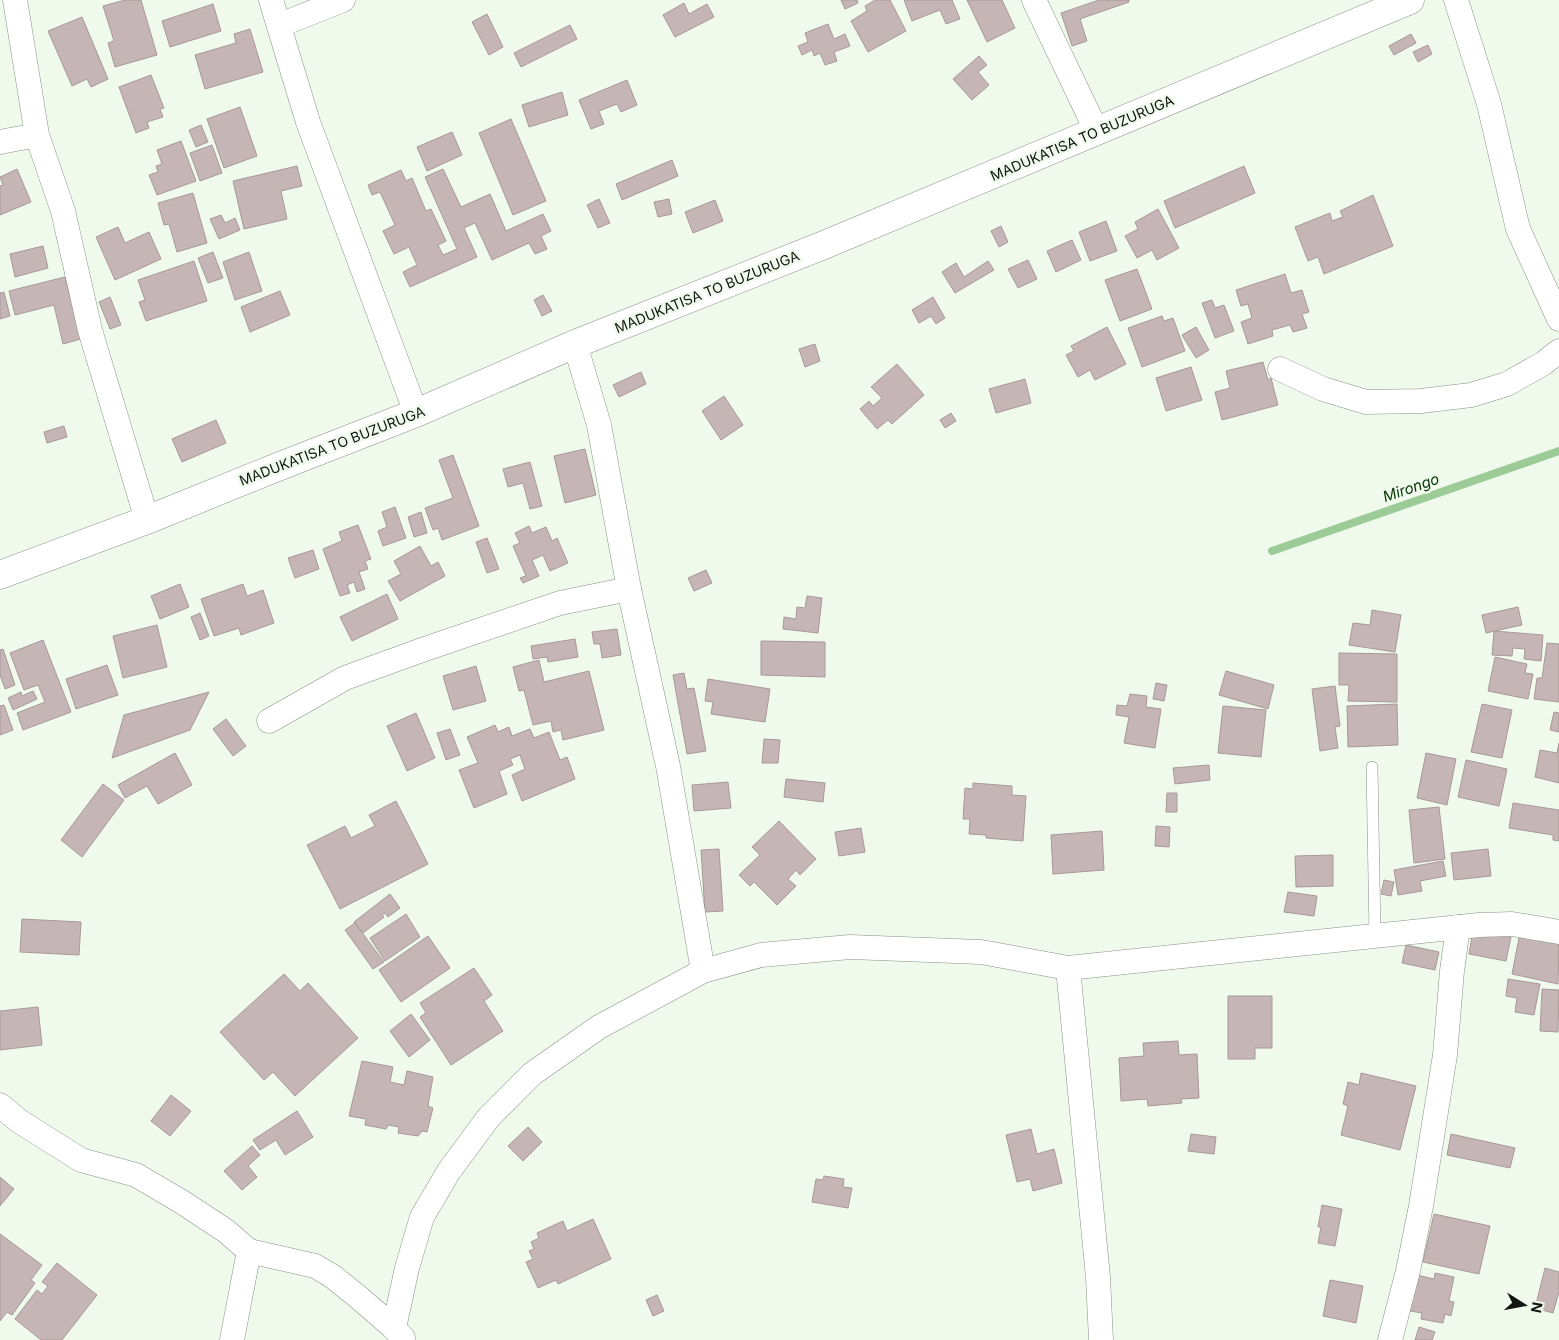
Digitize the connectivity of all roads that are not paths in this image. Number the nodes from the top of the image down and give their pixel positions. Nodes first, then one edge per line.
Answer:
1 (16, 0) edge
2 (272, 0) edge
3 (343, 0) edge
4 (1034, 0) edge
5 (1410, 0) edge
6 (1456, 0) edge
7 (280, 25) junction
8 (1097, 132) junction
9 (37, 135) junction
10 (0, 142) edge
11 (1559, 319) edge
12 (575, 344) junction
13 (1559, 351) edge
14 (1280, 369) dead end
15 (416, 414) junction
16 (147, 520) junction
17 (0, 575) edge
18 (629, 590) junction
19 (269, 720) dead end
20 (1372, 767) dead end
21 (1458, 927) junction
22 (1559, 932) edge
23 (1375, 936) junction
24 (1068, 968) junction
25 (703, 970) junction
26 (0, 1105) edge
27 (249, 1251) junction
28 (399, 1334) edge
29 (232, 1340) edge
30 (1101, 1340) edge
31 (1390, 1340) edge

1 - 9 street
2 - 7 street
3 - 7 street
4 - 8 street
5 - 8 main road, MADUKATISA TO BUZURUGA
6 - 11 street
7 - 15 street
8 - 12 main road, MADUKATISA TO BUZURUGA
9 - 10 street
9 - 16 street
12 - 15 main road, MADUKATISA TO BUZURUGA
12 - 18 street
13 - 14 street
15 - 16 main road, MADUKATISA TO BUZURUGA
16 - 17 main road, MADUKATISA TO BUZURUGA
18 - 19 street
18 - 25 street
20 - 23 lane
21 - 22 street
21 - 23 street
21 - 31 street
23 - 24 street
24 - 25 street
24 - 30 street
25 - 28 street
26 - 27 street
27 - 28 street
27 - 29 street

